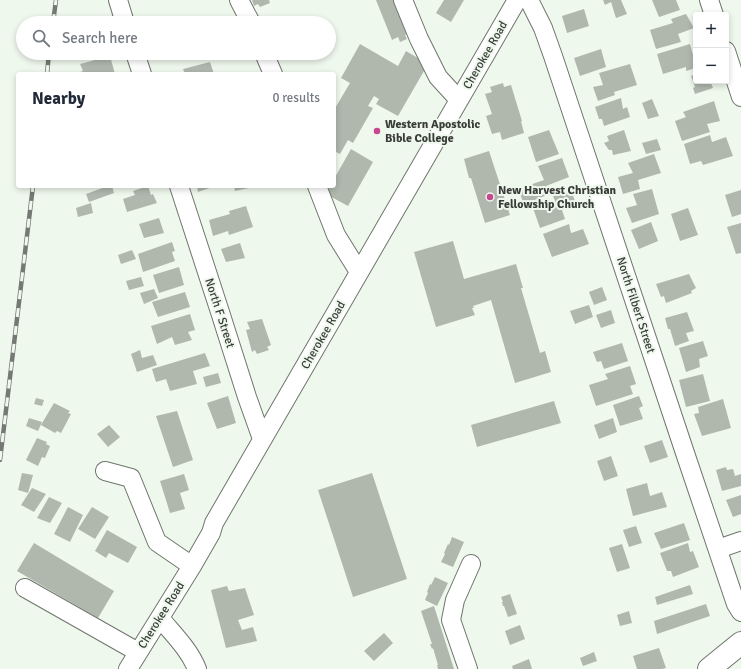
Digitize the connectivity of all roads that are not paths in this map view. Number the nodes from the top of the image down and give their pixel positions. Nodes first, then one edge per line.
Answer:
1 (118, 0) edge
2 (239, 0) edge
3 (403, 0) edge
4 (517, 0) edge
5 (529, 0) edge
6 (709, 0) edge
7 (713, 12) edge
8 (123, 16) edge
9 (247, 16) edge
10 (137, 60) edge
11 (267, 60) edge
12 (729, 61) edge
13 (141, 72) edge
14 (272, 72) edge
15 (741, 97) edge
16 (459, 100) junction
17 (180, 188) edge
18 (317, 188) edge
19 (359, 272) junction
20 (262, 439) junction
21 (105, 471) dead end
22 (741, 541) edge
23 (718, 549) junction
24 (471, 564) dead end
25 (192, 566) junction
26 (24, 588) dead end
27 (741, 612) edge
28 (160, 618) junction
29 (741, 643) edge
30 (138, 652) junction
31 (128, 669) edge
32 (197, 669) edge
33 (468, 669) edge
34 (709, 669) edge

1 - 8 street
2 - 9 street
3 - 16 street
4 - 16 street, Cherokee Road
5 - 23 street, North Filbert Street
6 - 7 street
10 - 13 street
11 - 14 street
12 - 15 street
16 - 19 street, Cherokee Road
17 - 20 street, North F Street
18 - 19 street
19 - 20 street, Cherokee Road
20 - 25 street, Cherokee Road
21 - 25 street
22 - 23 street
23 - 27 street, North Filbert Street
24 - 33 street
25 - 28 street, Cherokee Road
26 - 30 street
28 - 30 street, Cherokee Road
28 - 32 street
29 - 34 main road
30 - 31 street, Cherokee Road

